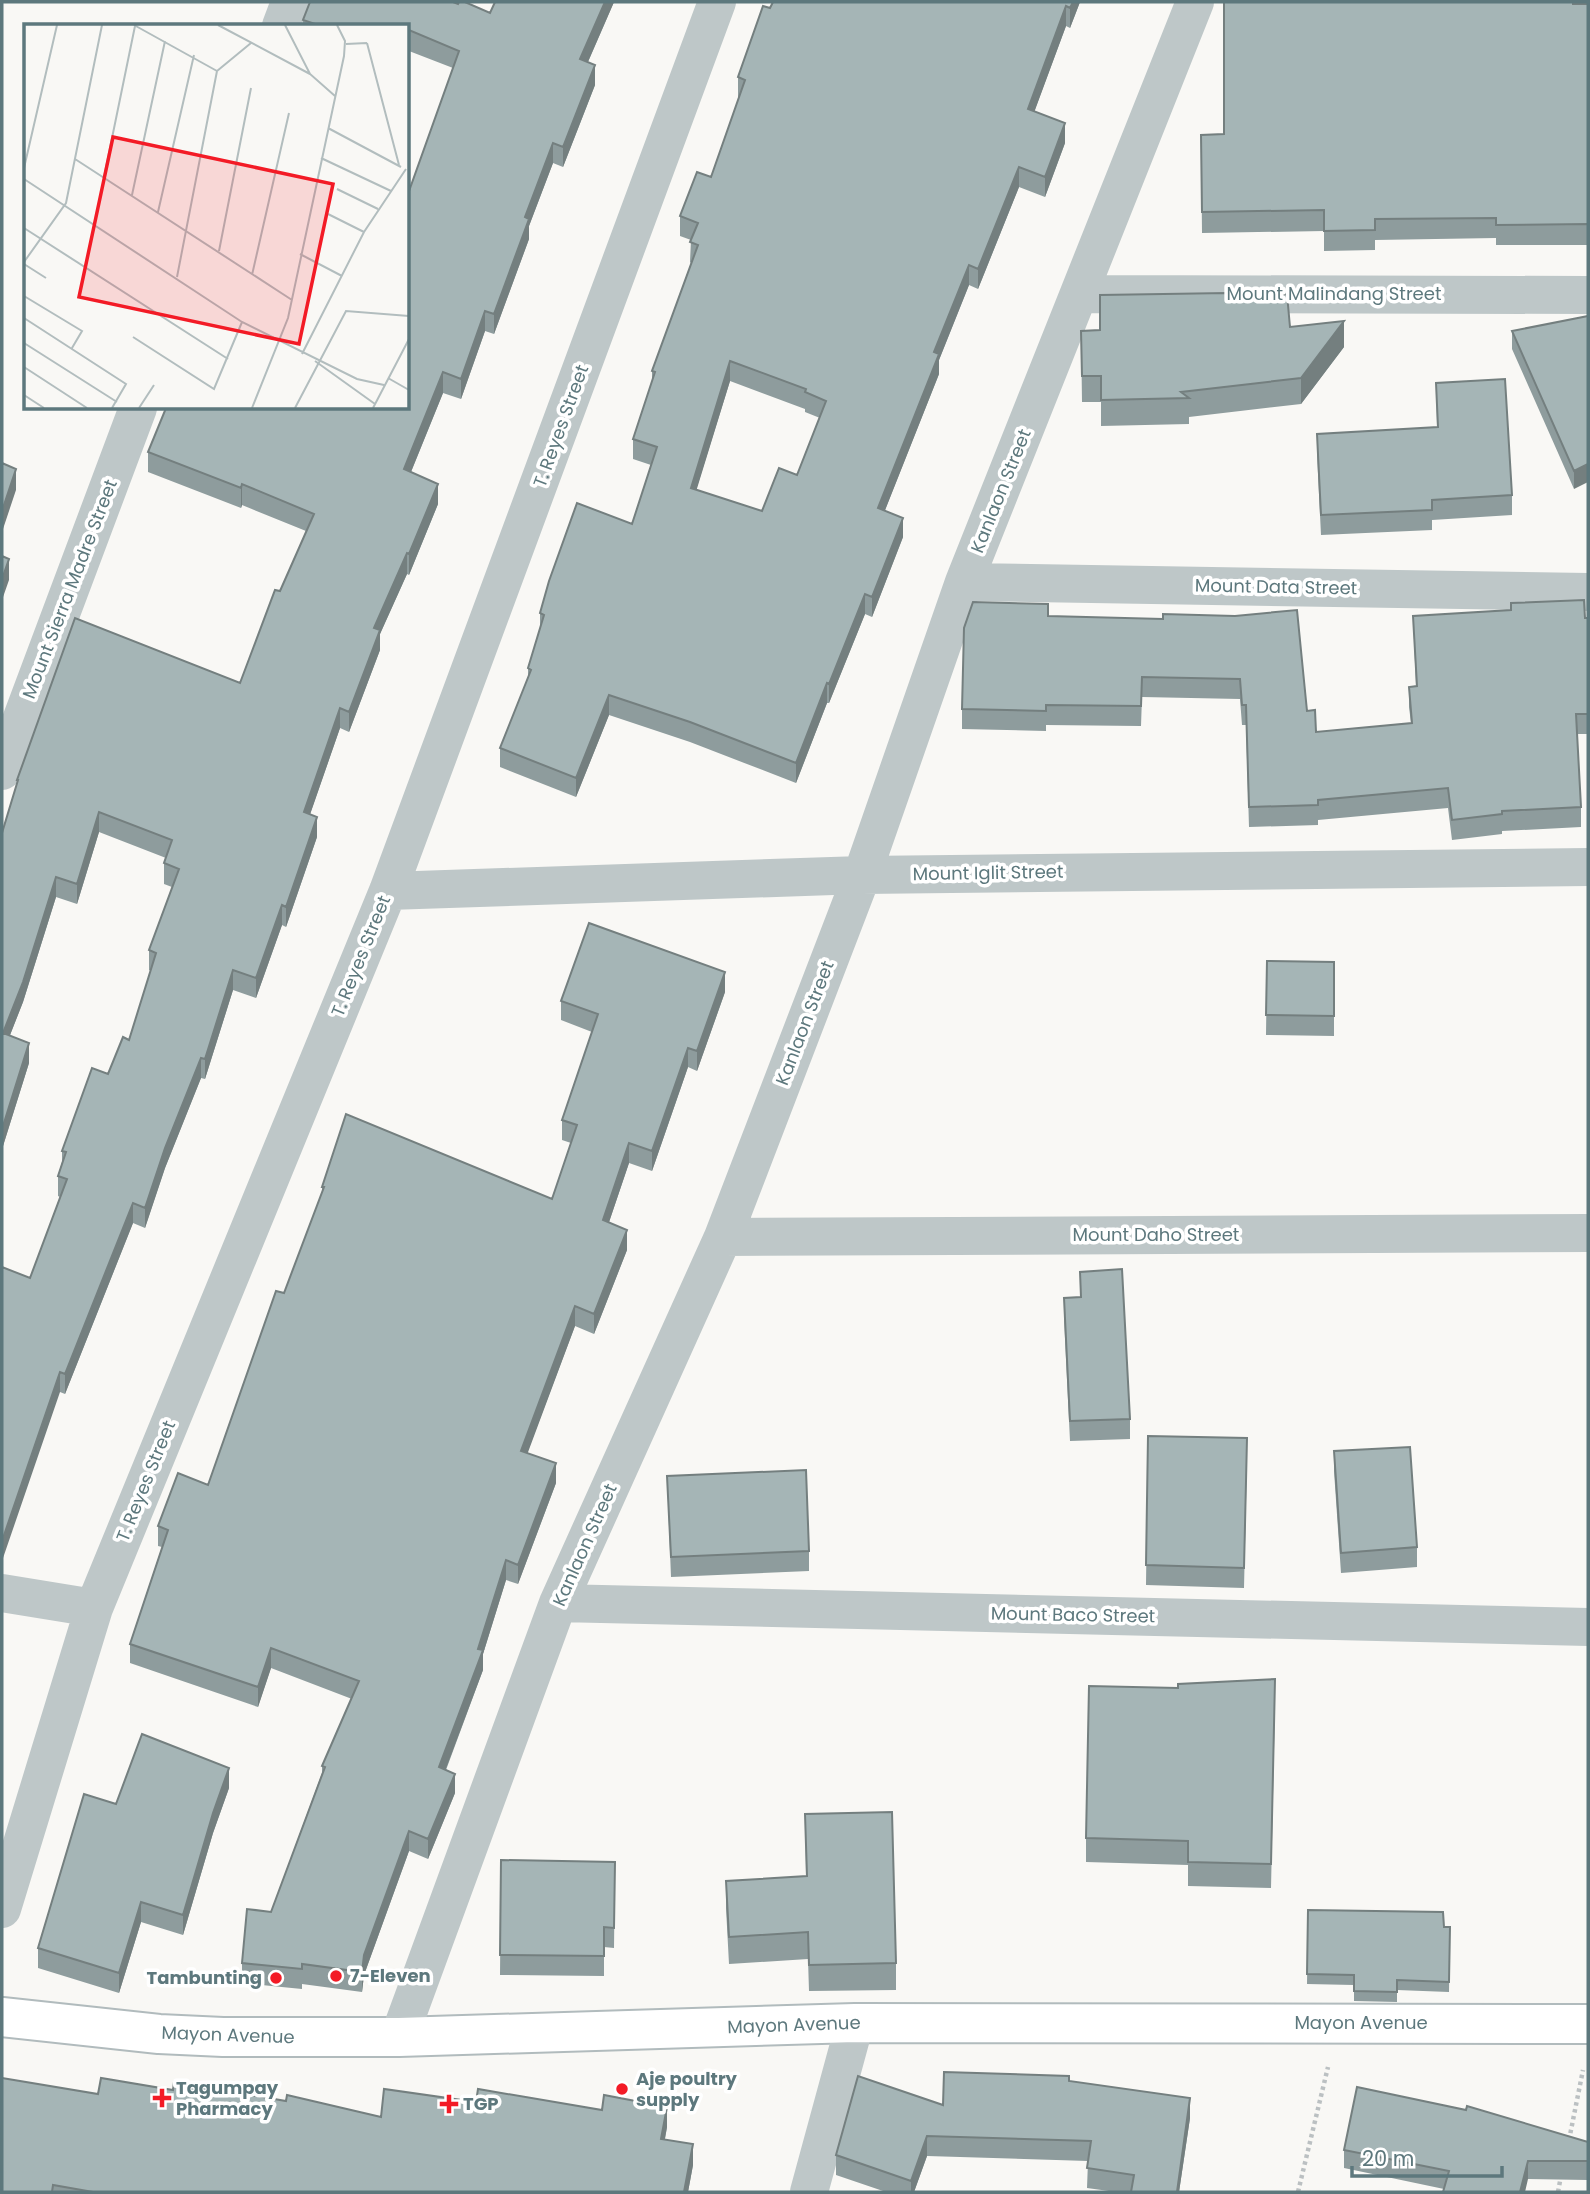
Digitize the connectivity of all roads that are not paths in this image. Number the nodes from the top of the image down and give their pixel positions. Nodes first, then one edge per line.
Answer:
1 (290, 2) edge
2 (718, 2) edge
3 (1195, 2) edge
4 (282, 24) edge
5 (1080, 294) junction
6 (1588, 295) edge
7 (137, 410) edge
8 (964, 582) junction
9 (1588, 592) edge
10 (2, 771) edge
11 (1588, 867) edge
12 (862, 874) junction
13 (388, 891) junction
14 (1588, 1233) edge
15 (723, 1237) junction
16 (2, 1593) edge
17 (558, 1603) junction
18 (94, 1608) junction
19 (1588, 1628) edge
20 (2, 1909) edge
21 (2, 2017) edge
22 (855, 2023) junction
23 (399, 2037) junction
24 (1587, 2040) edge
25 (809, 2192) edge

1 - 4 street
2 - 13 street, T. Reyes Street
3 - 5 street, Kanlaon Street
5 - 6 street, Mount Malindang Street
5 - 8 street, Kanlaon Street
7 - 10 street, Mount Sierra Madre Street
8 - 9 street, Mount Data Street
8 - 12 street, Kanlaon Street
11 - 12 street, Mount Iglit Street
12 - 13 street, Mount Iglit Street
12 - 15 street, Kanlaon Street
13 - 18 street, T. Reyes Street
14 - 15 street, Mount Daho Street
15 - 17 street, Kanlaon Street
16 - 18 street
17 - 19 street, Mount Baco Street
17 - 23 street, Kanlaon Street
18 - 20 street, T. Reyes Street
21 - 23 main road, Mayon Avenue
22 - 23 main road, Mayon Avenue
22 - 24 main road, Mayon Avenue
22 - 25 street

